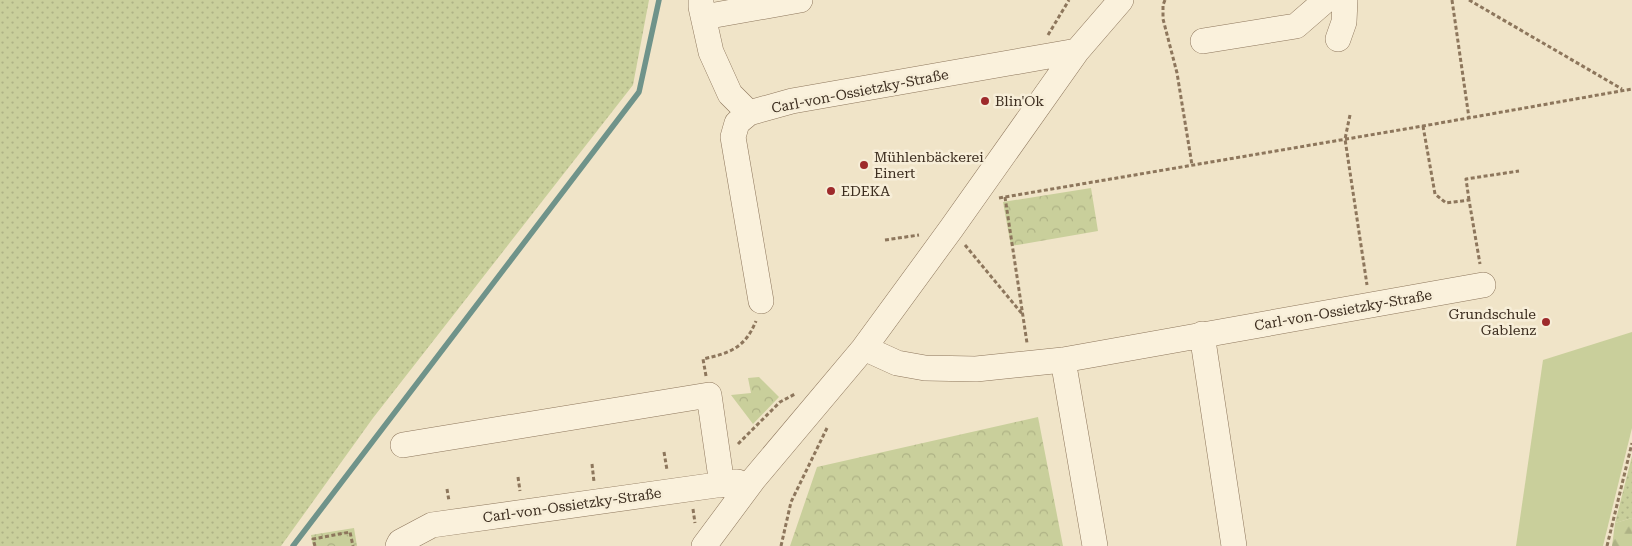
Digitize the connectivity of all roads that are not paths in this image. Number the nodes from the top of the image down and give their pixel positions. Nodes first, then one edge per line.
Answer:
1 (800, 0) edge
2 (1121, 0) edge
3 (1326, 0) edge
4 (1345, 0) edge
5 (702, 9) edge
6 (1338, 40) dead end
7 (1203, 41) dead end
8 (1077, 51) junction
9 (749, 113) junction
10 (1483, 285) road end
11 (761, 301) road end
12 (1202, 334) junction
13 (864, 348) junction
14 (1063, 360) junction
15 (403, 445) dead end
16 (720, 474) junction
17 (753, 480) junction
18 (700, 536) edge
19 (398, 546) edge
20 (1096, 546) edge
21 (1234, 546) edge

1 - 5 street
2 - 8 street
3 - 7 street
4 - 6 street
5 - 9 street
8 - 9 street, Carl-von-Ossietzky-Straße
8 - 13 street
9 - 11 street
10 - 12 street, Carl-von-Ossietzky-Straße
12 - 14 street, Carl-von-Ossietzky-Straße
12 - 21 street
13 - 14 street, Carl-von-Ossietzky-Straße
13 - 17 street
14 - 20 street
15 - 16 street
16 - 17 street, Carl-von-Ossietzky-Straße
16 - 19 street, Carl-von-Ossietzky-Straße
17 - 18 street

